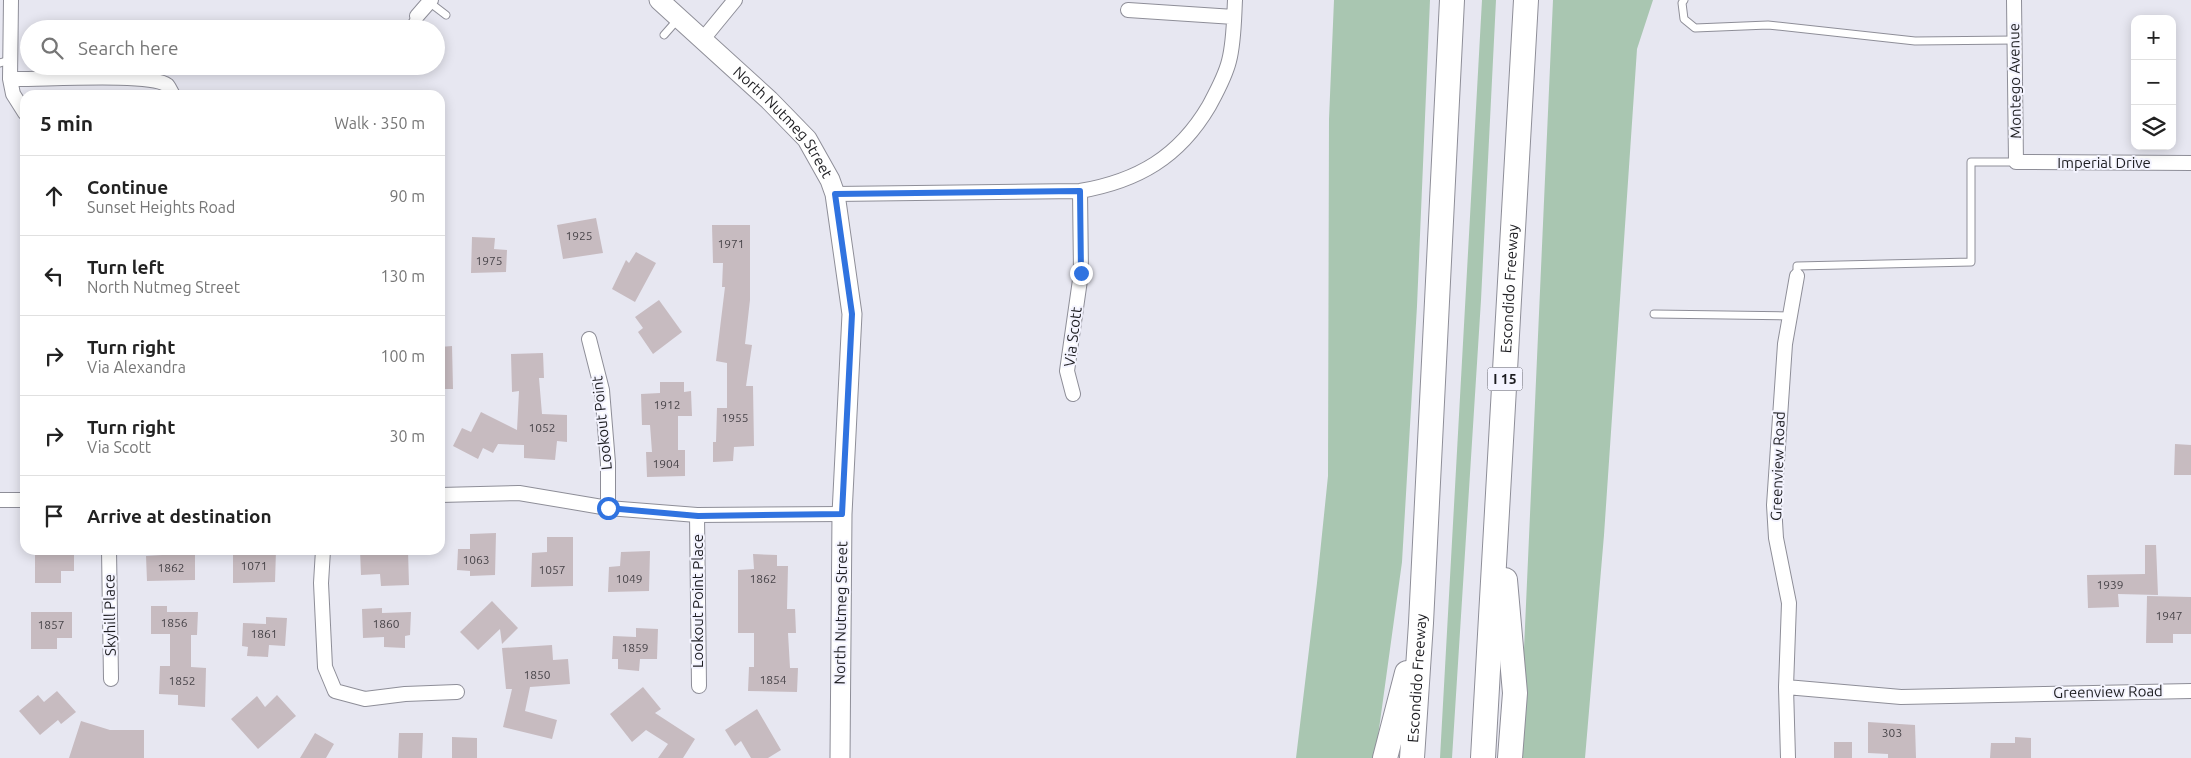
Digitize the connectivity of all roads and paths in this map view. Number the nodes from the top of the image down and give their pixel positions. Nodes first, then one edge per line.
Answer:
1 (11, 0) edge
2 (659, 0) edge
3 (735, 0) edge
4 (1235, 0) edge
5 (1452, 0) edge
6 (1526, 0) edge
7 (1684, 0) edge
8 (2014, 0) edge
9 (430, 1) edge
10 (1128, 10) dead end
11 (446, 15) dead end
12 (1234, 17) junction
13 (680, 18) junction
14 (417, 20) edge
15 (664, 35) dead end
16 (703, 39) junction
17 (2015, 40) junction
18 (5, 61) edge
19 (10, 79) junction
20 (170, 90) edge
21 (20, 105) edge
22 (2016, 162) junction
23 (2191, 163) edge
24 (1080, 191) junction
25 (835, 194) junction
26 (1797, 276) joint
27 (1654, 314) dead end
28 (1790, 316) junction
29 (589, 339) dead end
30 (1073, 394) dead end
31 (445, 494) edge
32 (1498, 498) junction
33 (0, 500) edge
34 (20, 500) edge
35 (608, 508) junction
36 (842, 514) junction
37 (698, 516) junction
38 (109, 555) edge
39 (323, 555) edge
40 (1420, 623) junction
41 (111, 679) dead end
42 (699, 686) dead end
43 (1786, 687) junction
44 (2191, 691) edge
45 (456, 692) dead end
46 (840, 758) edge
47 (1385, 758) edge
48 (1412, 758) edge
49 (1483, 758) edge
50 (1510, 758) edge
51 (1788, 758) edge

1 - 18 street
2 - 13 street, North Nutmeg Street
3 - 16 street
4 - 12 street
5 - 40 highway, Escondido Freeway
6 - 32 highway, Escondido Freeway / I 15
7 - 17 lane
8 - 17 street, Montego Avenue
9 - 11 lane
9 - 14 street
10 - 12 street
12 - 24 street
13 - 15 lane
13 - 16 street, North Nutmeg Street
16 - 25 street, North Nutmeg Street
17 - 22 street, Montego Avenue
18 - 19 street
19 - 20 street
19 - 21 street
22 - 23 street, Imperial Drive
22 - 26 lane
24 - 25 street
24 - 30 street, Via Scott
25 - 36 street, North Nutmeg Street
26 - 28 street, Greenview Road
27 - 28 lane
28 - 43 street, Greenview Road
29 - 35 street, Lookout Point
31 - 35 street
32 - 49 highway, Escondido Freeway / I 15
32 - 50 highway
33 - 34 street
35 - 37 street
36 - 37 street
36 - 46 street, North Nutmeg Street
37 - 42 street, Lookout Point Place
38 - 41 street, Skyhill Place
39 - 45 street
40 - 47 highway
40 - 48 highway, Escondido Freeway
43 - 44 street, Greenview Road
43 - 51 street, Greenview Road

